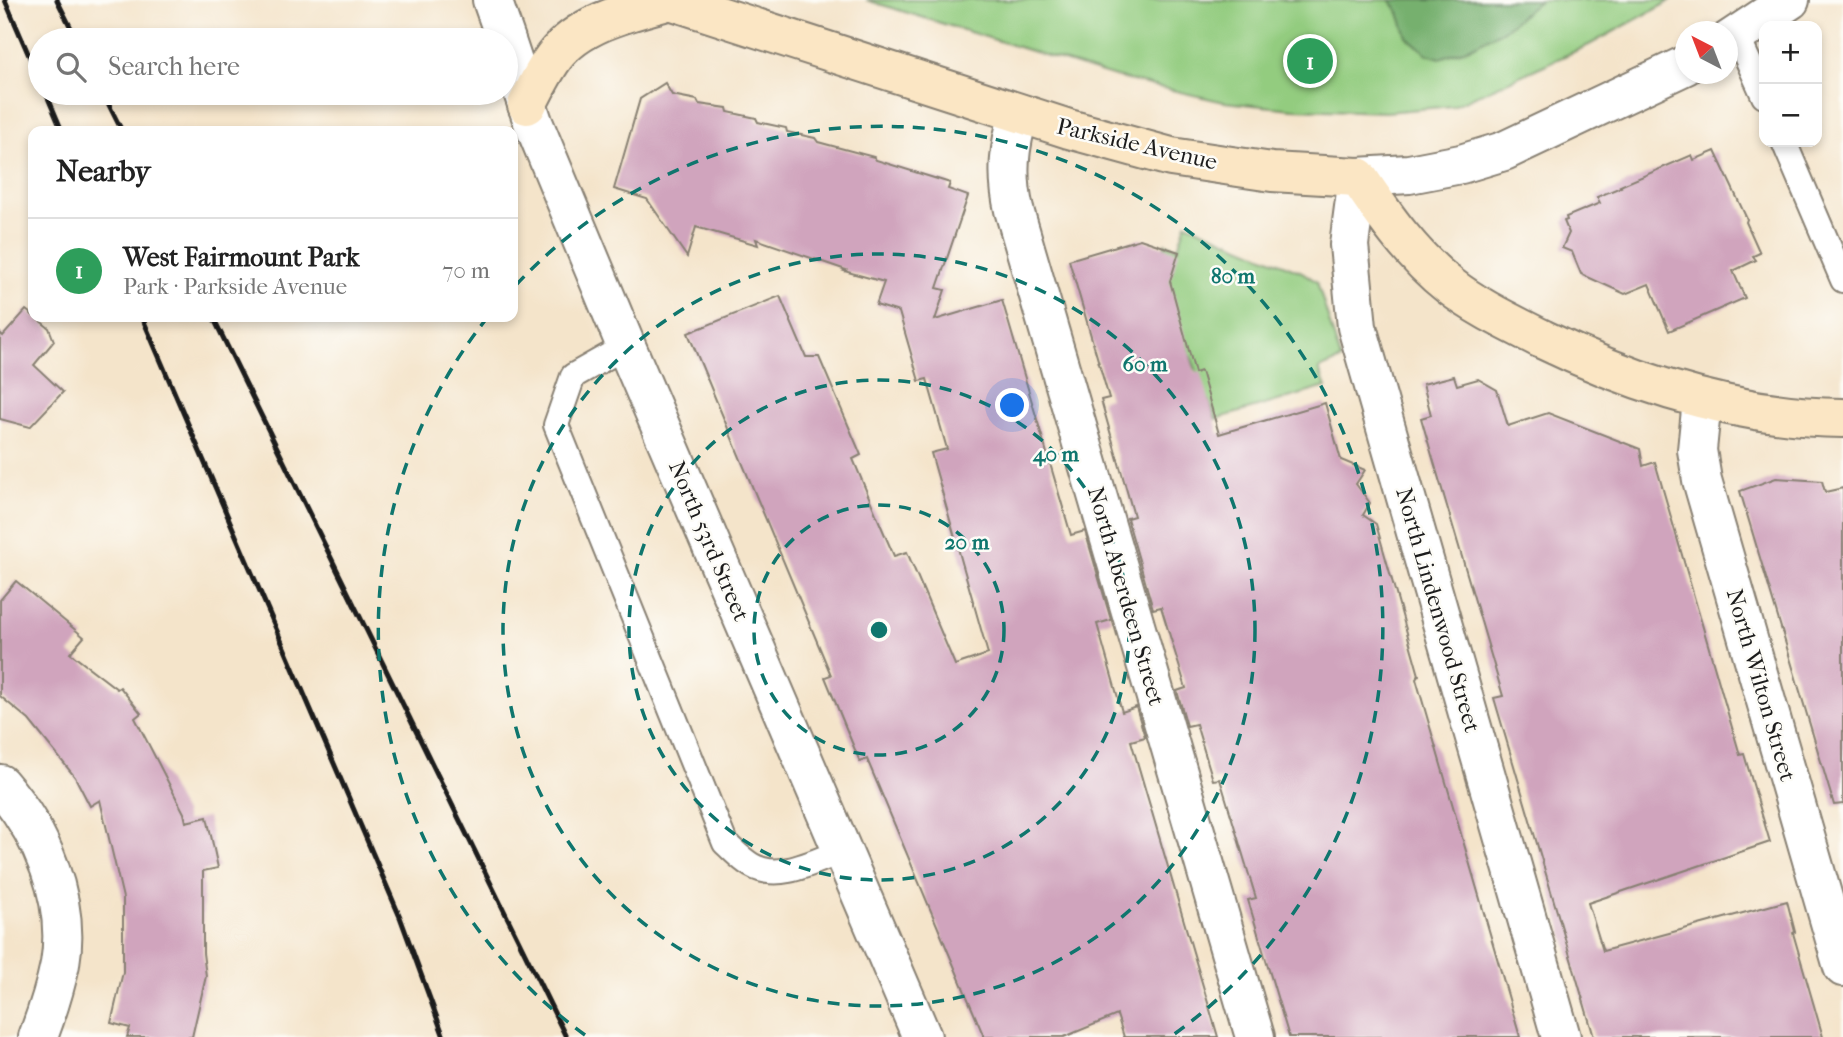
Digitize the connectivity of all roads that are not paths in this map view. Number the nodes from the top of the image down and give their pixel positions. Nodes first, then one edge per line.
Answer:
1 (492, 0) edge
2 (670, 0) edge
3 (1790, 0) edge
4 (502, 28) edge
5 (1738, 35) edge
6 (1738, 50) edge
7 (1675, 70) edge
8 (518, 78) edge
9 (1759, 87) edge
10 (527, 105) junction
11 (1019, 114) junction
12 (1786, 147) edge
13 (1358, 177) junction
14 (1843, 280) edge
15 (626, 346) junction
16 (1702, 400) junction
17 (1843, 418) edge
18 (0, 784) edge
19 (842, 851) junction
20 (1829, 868) edge
21 (1843, 967) edge
22 (38, 1037) edge
23 (922, 1037) edge
24 (1255, 1037) edge
25 (1561, 1037) edge

1 - 4 street, North 53rd Street
2 - 10 main road
2 - 11 main road, Parkside Avenue
3 - 5 street
6 - 9 lane
7 - 13 street, Parkside Avenue
8 - 10 street, North 53rd Street
10 - 15 street, North 53rd Street
11 - 13 main road, Parkside Avenue
11 - 24 street, North Aberdeen Street
12 - 14 lane
13 - 16 main road
13 - 25 street, North Lindenwood Street
15 - 19 street, North 53rd Street
15 - 19 lane
16 - 17 main road
16 - 20 street, North Wilton Street
18 - 22 street
19 - 23 street, North 53rd Street
20 - 21 street, North Wilton Street

